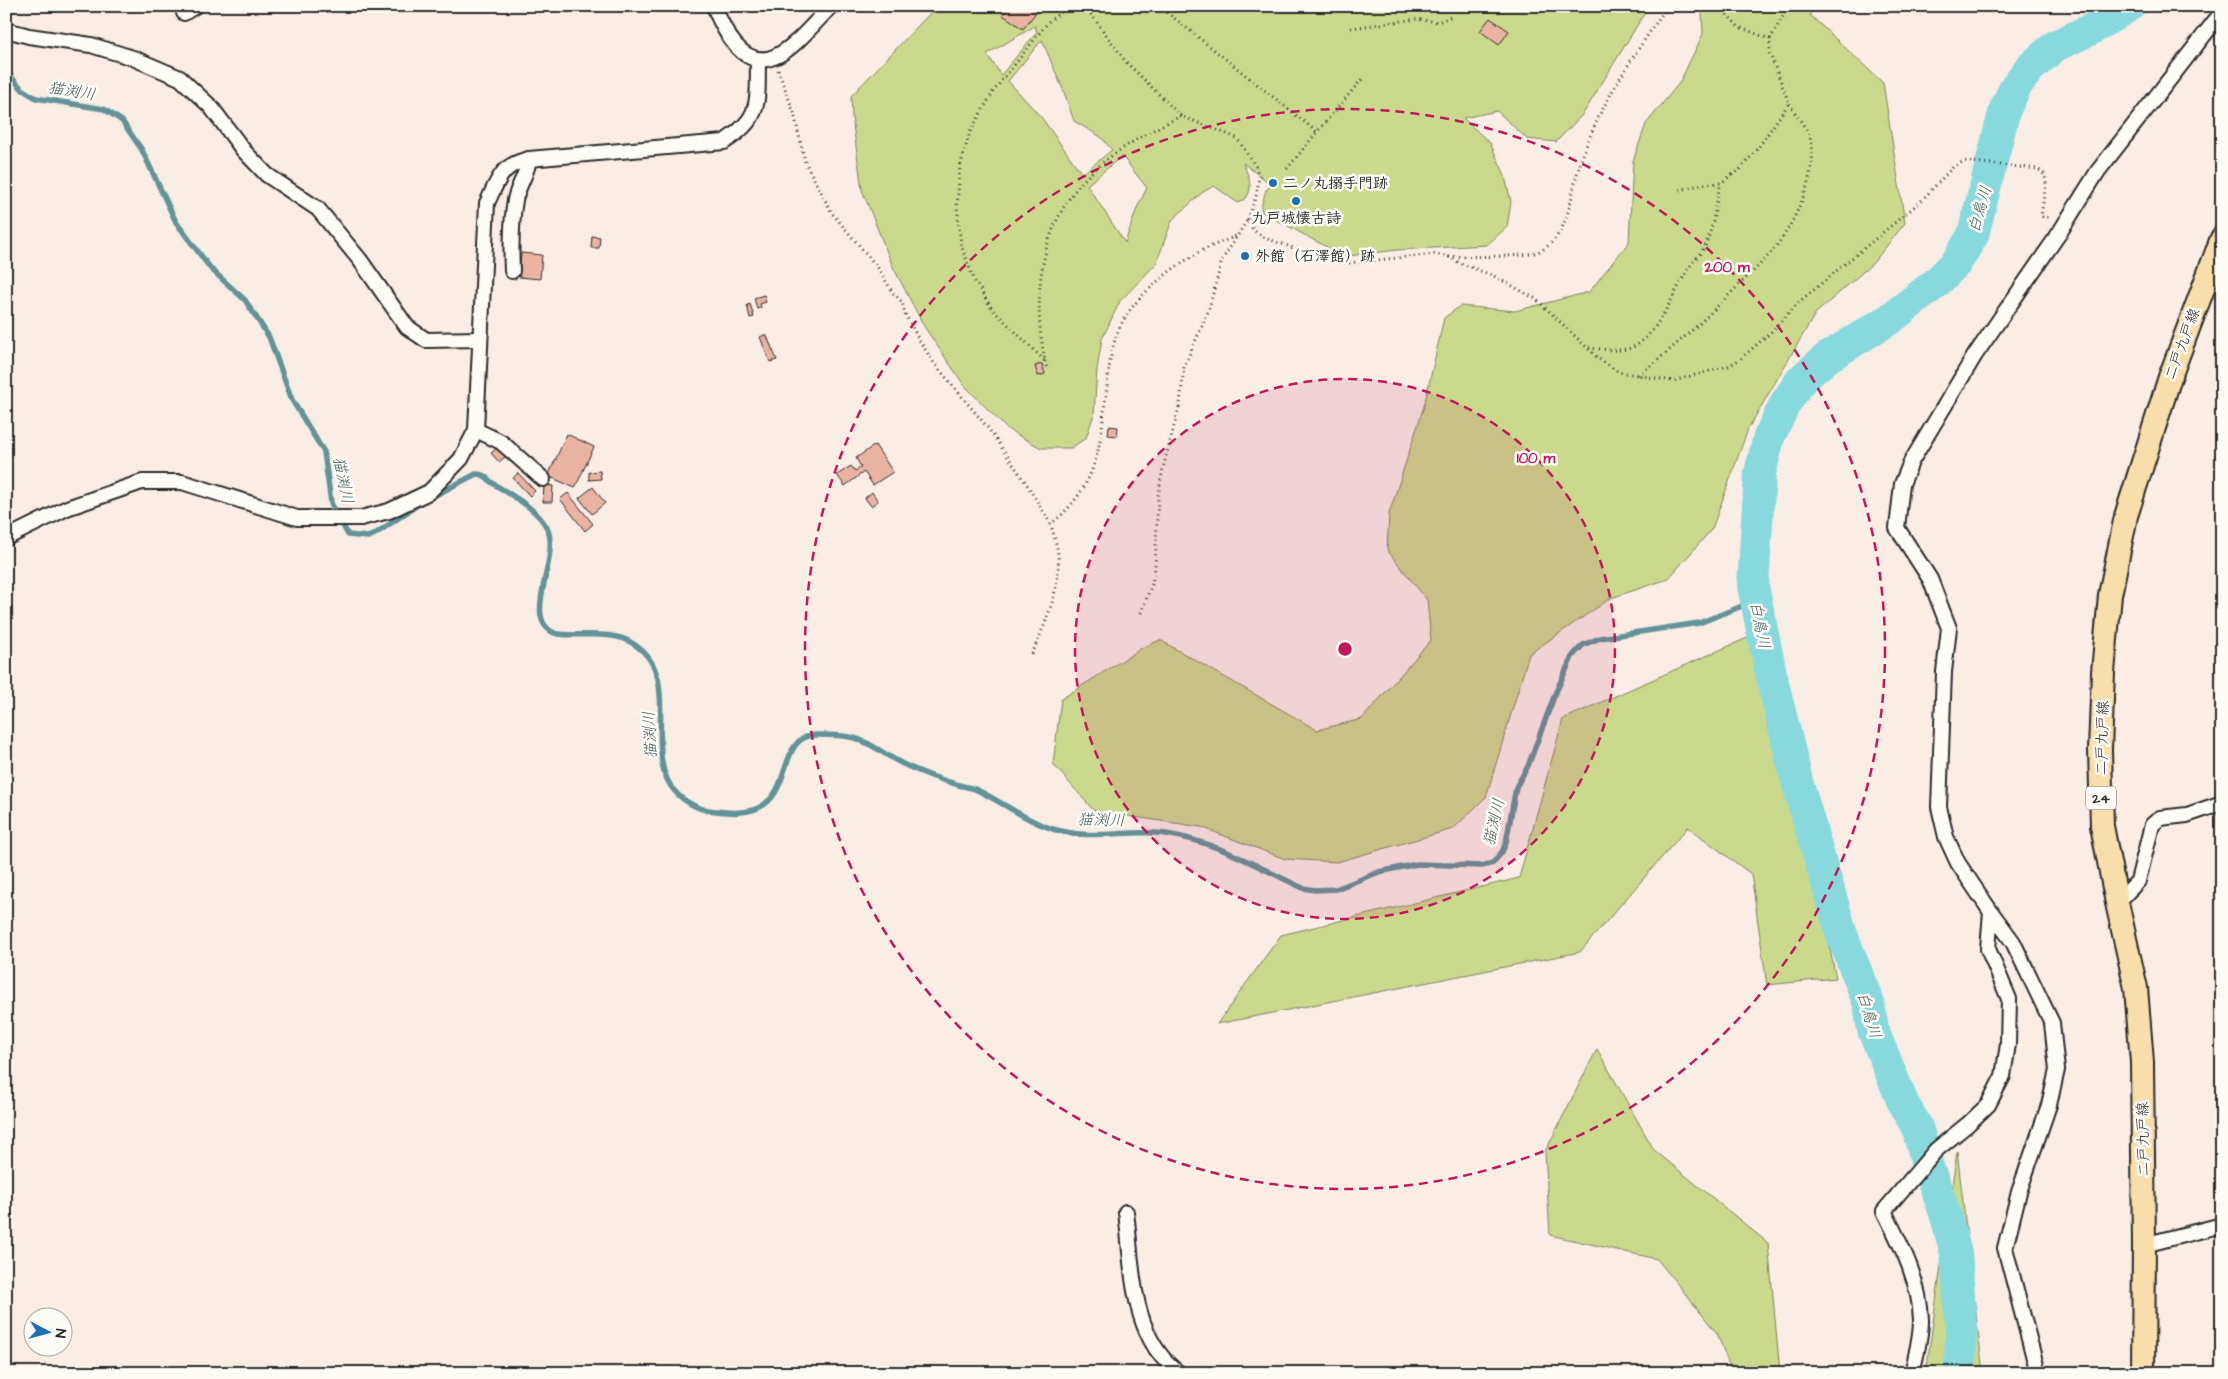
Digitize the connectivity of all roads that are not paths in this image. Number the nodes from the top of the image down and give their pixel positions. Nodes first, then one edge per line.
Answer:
1 (714, 6) edge
2 (831, 6) edge
3 (2222, 12) edge
4 (6, 30) edge
5 (758, 59) junction
6 (529, 159) junction
7 (2222, 238) edge
8 (512, 271) dead end
9 (480, 339) junction
10 (476, 430) junction
11 (543, 479) dead end
12 (6, 538) edge
13 (2222, 803) edge
14 (2117, 903) junction
15 (1991, 912) junction
16 (1126, 1212) dead end
17 (2222, 1225) edge
18 (2144, 1246) junction
19 (1179, 1373) edge
20 (1912, 1373) edge
21 (2038, 1373) edge
22 (2143, 1373) edge

1 - 5 street
2 - 5 street
3 - 15 street
4 - 9 street
5 - 6 street
6 - 8 street
6 - 9 street
7 - 14 main road, 二戸九戸線 / 24
9 - 10 street
10 - 11 street
10 - 12 street
13 - 14 street
14 - 18 main road, 二戸九戸線 / 24
15 - 20 street
15 - 21 street
16 - 19 street
17 - 18 street
18 - 22 main road, 二戸九戸線 / 24

